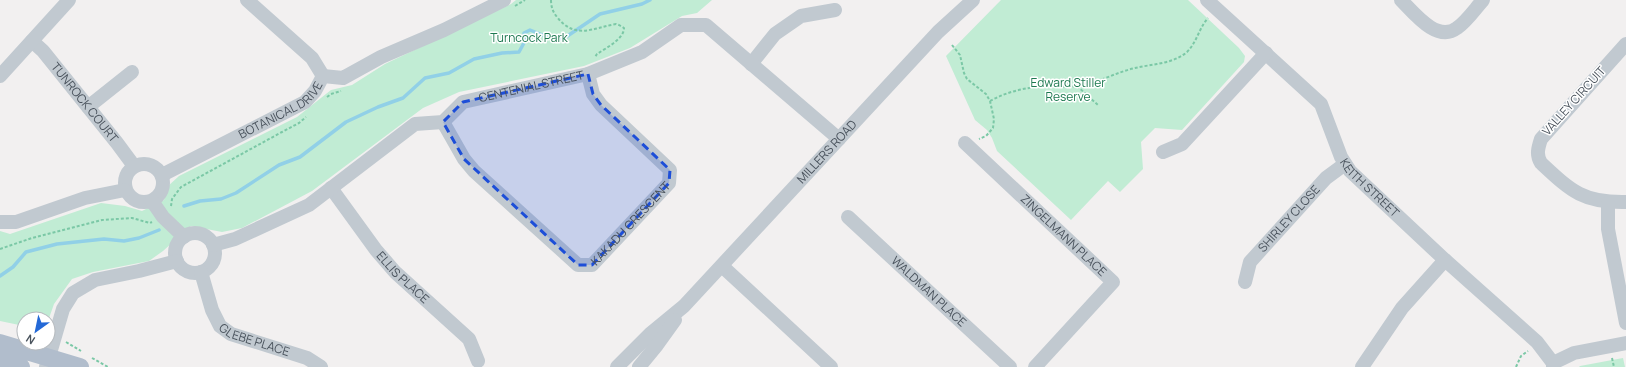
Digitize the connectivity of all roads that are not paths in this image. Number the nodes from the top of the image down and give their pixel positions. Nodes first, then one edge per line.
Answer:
1 (69, 0) edge
2 (247, 0) edge
3 (504, 0) edge
4 (973, 0) edge
5 (1400, 0) edge
6 (1483, 0) edge
7 (1212, 6) edge
8 (835, 10) dead end
9 (32, 41) junction
10 (1626, 44) edge
11 (1266, 53) junction
12 (751, 64) junction
13 (132, 72) dead end
14 (594, 72) junction
15 (0, 76) edge
16 (323, 76) junction
17 (88, 107) junction
18 (443, 122) junction
19 (839, 139) junction
20 (965, 143) road end
21 (1163, 152) dead end
22 (1345, 164) junction
23 (134, 166) junction
24 (162, 176) junction
25 (331, 188) junction
26 (125, 190) junction
27 (152, 201) junction
28 (1626, 202) edge
29 (1608, 203) junction
30 (848, 217) dead end
31 (0, 222) edge
32 (184, 237) junction
33 (213, 245) junction
34 (1445, 260) junction
35 (177, 261) junction
36 (722, 266) junction
37 (201, 272) junction
38 (1245, 282) dead end
39 (684, 306) junction
40 (1626, 323) edge
41 (1626, 343) edge
42 (0, 344) edge
43 (0, 361) edge
44 (478, 361) dead end
45 (47, 362) edge
46 (1553, 365) edge
47 (21, 367) edge
48 (80, 367) edge
49 (321, 367) edge
50 (617, 367) edge
51 (638, 367) edge
52 (831, 367) edge
53 (1010, 367) edge
54 (1035, 367) edge
55 (1362, 367) edge

1 - 9 street
2 - 16 street
3 - 16 street, BOTANICAL DRIVE
4 - 19 street, MILLERS ROAD
5 - 6 street
7 - 11 street, KEITH STREET
8 - 12 street
9 - 15 street
9 - 17 street, TUNROCK COURT
10 - 29 street, VALLEY CIRCUIT
11 - 21 street
11 - 22 street, KEITH STREET
12 - 14 street, CENTENIAL STREET
12 - 19 street, CENTENIAL STREET
13 - 17 street
14 - 18 street, CENTENIAL STREET
14 - 18 street, KAKADU CRESCENT
16 - 24 street, BOTANICAL DRIVE
17 - 23 street, TUNROCK COURT
18 - 25 street
19 - 36 street, MILLERS ROAD
20 - 54 street, ZINGELMANN PLACE
22 - 34 street, KEITH STREET
22 - 38 street, SHIRLEY CLOSE
23 - 24 street
23 - 26 street
24 - 27 street
25 - 33 street
25 - 44 street, ELLIS PLACE
26 - 27 street
26 - 31 street
27 - 32 street
28 - 29 street, VALLEY CIRCUIT
29 - 40 street
30 - 53 street, WALDMAN PLACE
32 - 33 street
32 - 35 street
33 - 37 street
34 - 46 street, KEITH STREET
34 - 55 street
35 - 37 street
35 - 45 street
36 - 39 street, MILLERS ROAD
36 - 52 street
37 - 49 street, GLEBE PLACE
39 - 50 street, MILLERS ROAD
39 - 51 street, MILLERS ROAD
41 - 46 street
42 - 45 main road
43 - 47 main road
45 - 48 main road

